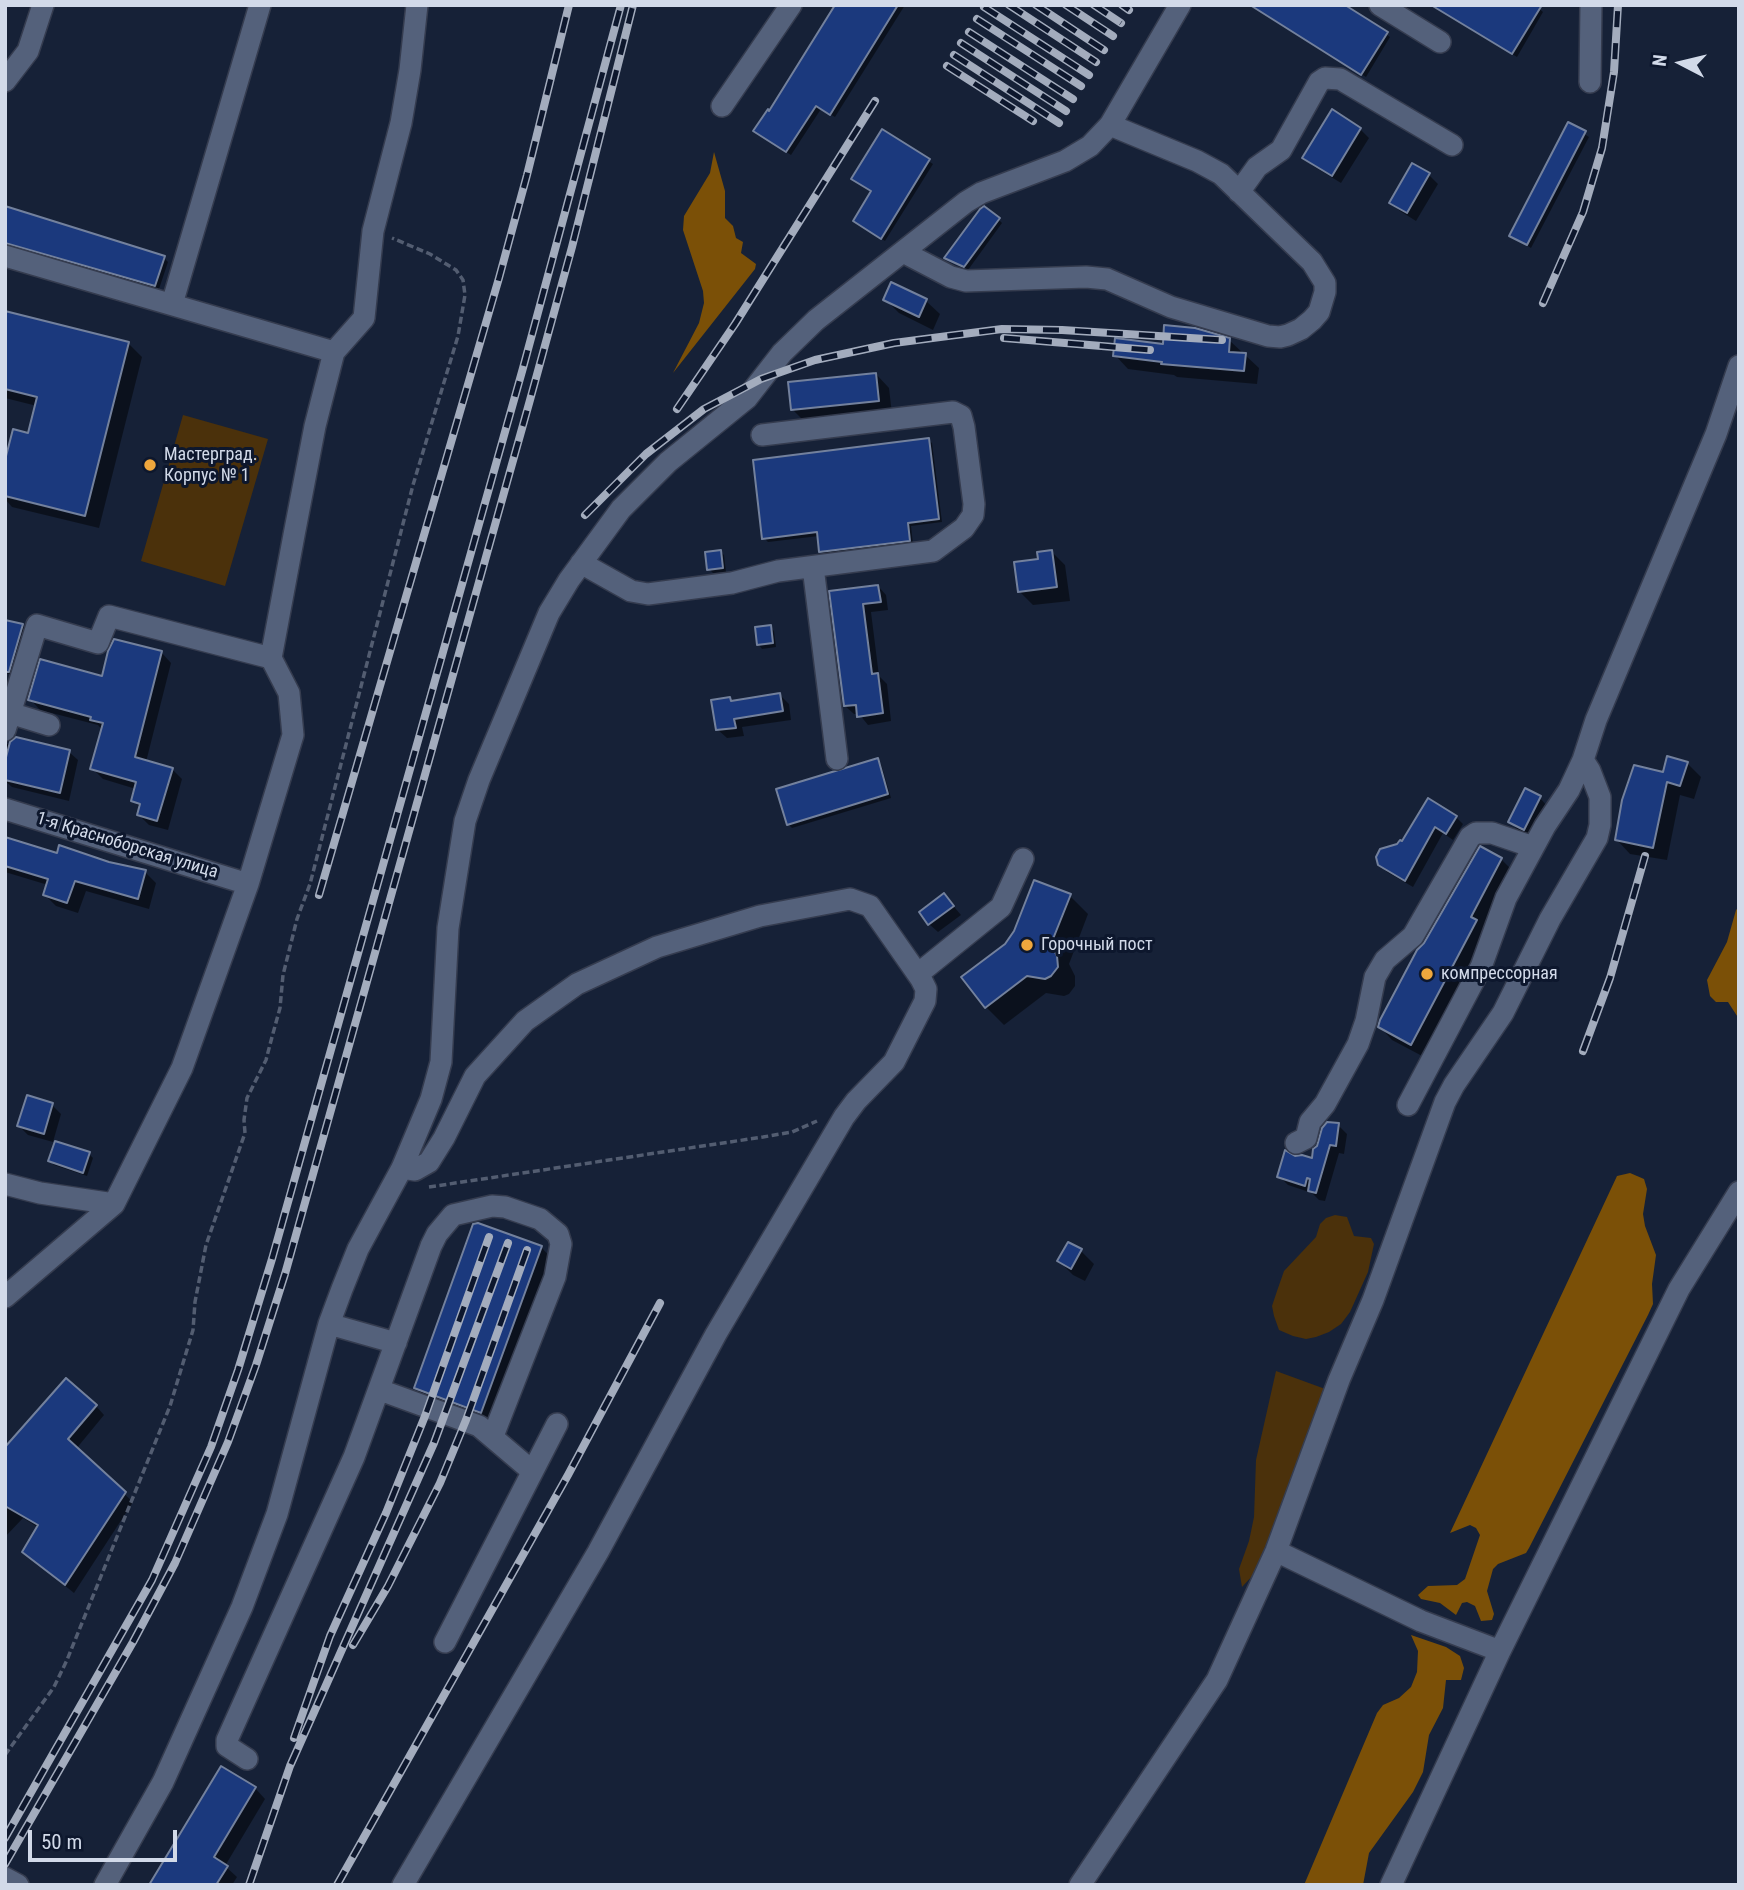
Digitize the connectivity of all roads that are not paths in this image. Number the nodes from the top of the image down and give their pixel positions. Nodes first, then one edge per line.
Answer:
1 (43, 5) edge
2 (260, 5) edge
3 (417, 5) edge
4 (792, 5) edge
5 (1180, 5) edge
6 (1380, 5) edge
7 (1591, 5) edge
8 (1440, 42) dead end
9 (5, 81) edge
10 (1590, 82) dead end
11 (722, 106) dead end
12 (1110, 125) junction
13 (1452, 145) dead end
14 (1239, 192) junction
15 (903, 252) junction
16 (5, 256) edge
17 (172, 304) junction
18 (334, 352) junction
19 (1739, 366) edge
20 (762, 435) dead end
21 (580, 563) junction
22 (813, 567) junction
23 (271, 658) junction
24 (9, 707) edge
25 (49, 725) dead end
26 (837, 759) dead end
27 (1583, 760) junction
28 (5, 808) edge
29 (1533, 847) junction
30 (1023, 859) dead end
31 (248, 884) junction
32 (918, 974) junction
33 (1408, 1105) dead end
34 (1296, 1143) dead end
35 (402, 1168) junction
36 (5, 1184) edge
37 (1739, 1192) edge
38 (114, 1204) junction
39 (5, 1297) edge
40 (329, 1324) junction
41 (396, 1343) junction
42 (380, 1390) junction
43 (557, 1423) dead end
44 (493, 1436) junction
45 (531, 1471) junction
46 (1276, 1551) junction
47 (445, 1642) dead end
48 (1500, 1651) junction
49 (247, 1759) dead end
50 (5, 1878) edge
51 (111, 1882) edge
52 (18, 1885) edge
53 (403, 1885) edge
54 (1080, 1885) edge
55 (1391, 1885) edge

1 - 9 street
2 - 17 street
3 - 18 street
4 - 11 street
5 - 12 street
6 - 8 street
7 - 10 street
12 - 14 street
12 - 15 street
13 - 14 street
14 - 15 street
15 - 21 street
16 - 17 street
17 - 18 street
18 - 23 street
19 - 27 street
20 - 22 street
21 - 22 street
21 - 35 street
22 - 26 street
23 - 24 street
23 - 31 street
24 - 25 street
27 - 29 street
27 - 46 street
28 - 31 street, 1-я Красноборская улица
29 - 33 street
29 - 34 street
30 - 32 street
31 - 38 street
32 - 35 street
32 - 53 street
35 - 40 street
36 - 38 street
37 - 48 street
38 - 39 street
40 - 41 street
40 - 51 street
41 - 42 street
41 - 44 street
42 - 44 street
42 - 49 street
43 - 45 street
44 - 45 street
45 - 47 street
46 - 48 street
46 - 54 street
48 - 55 street
50 - 52 street

